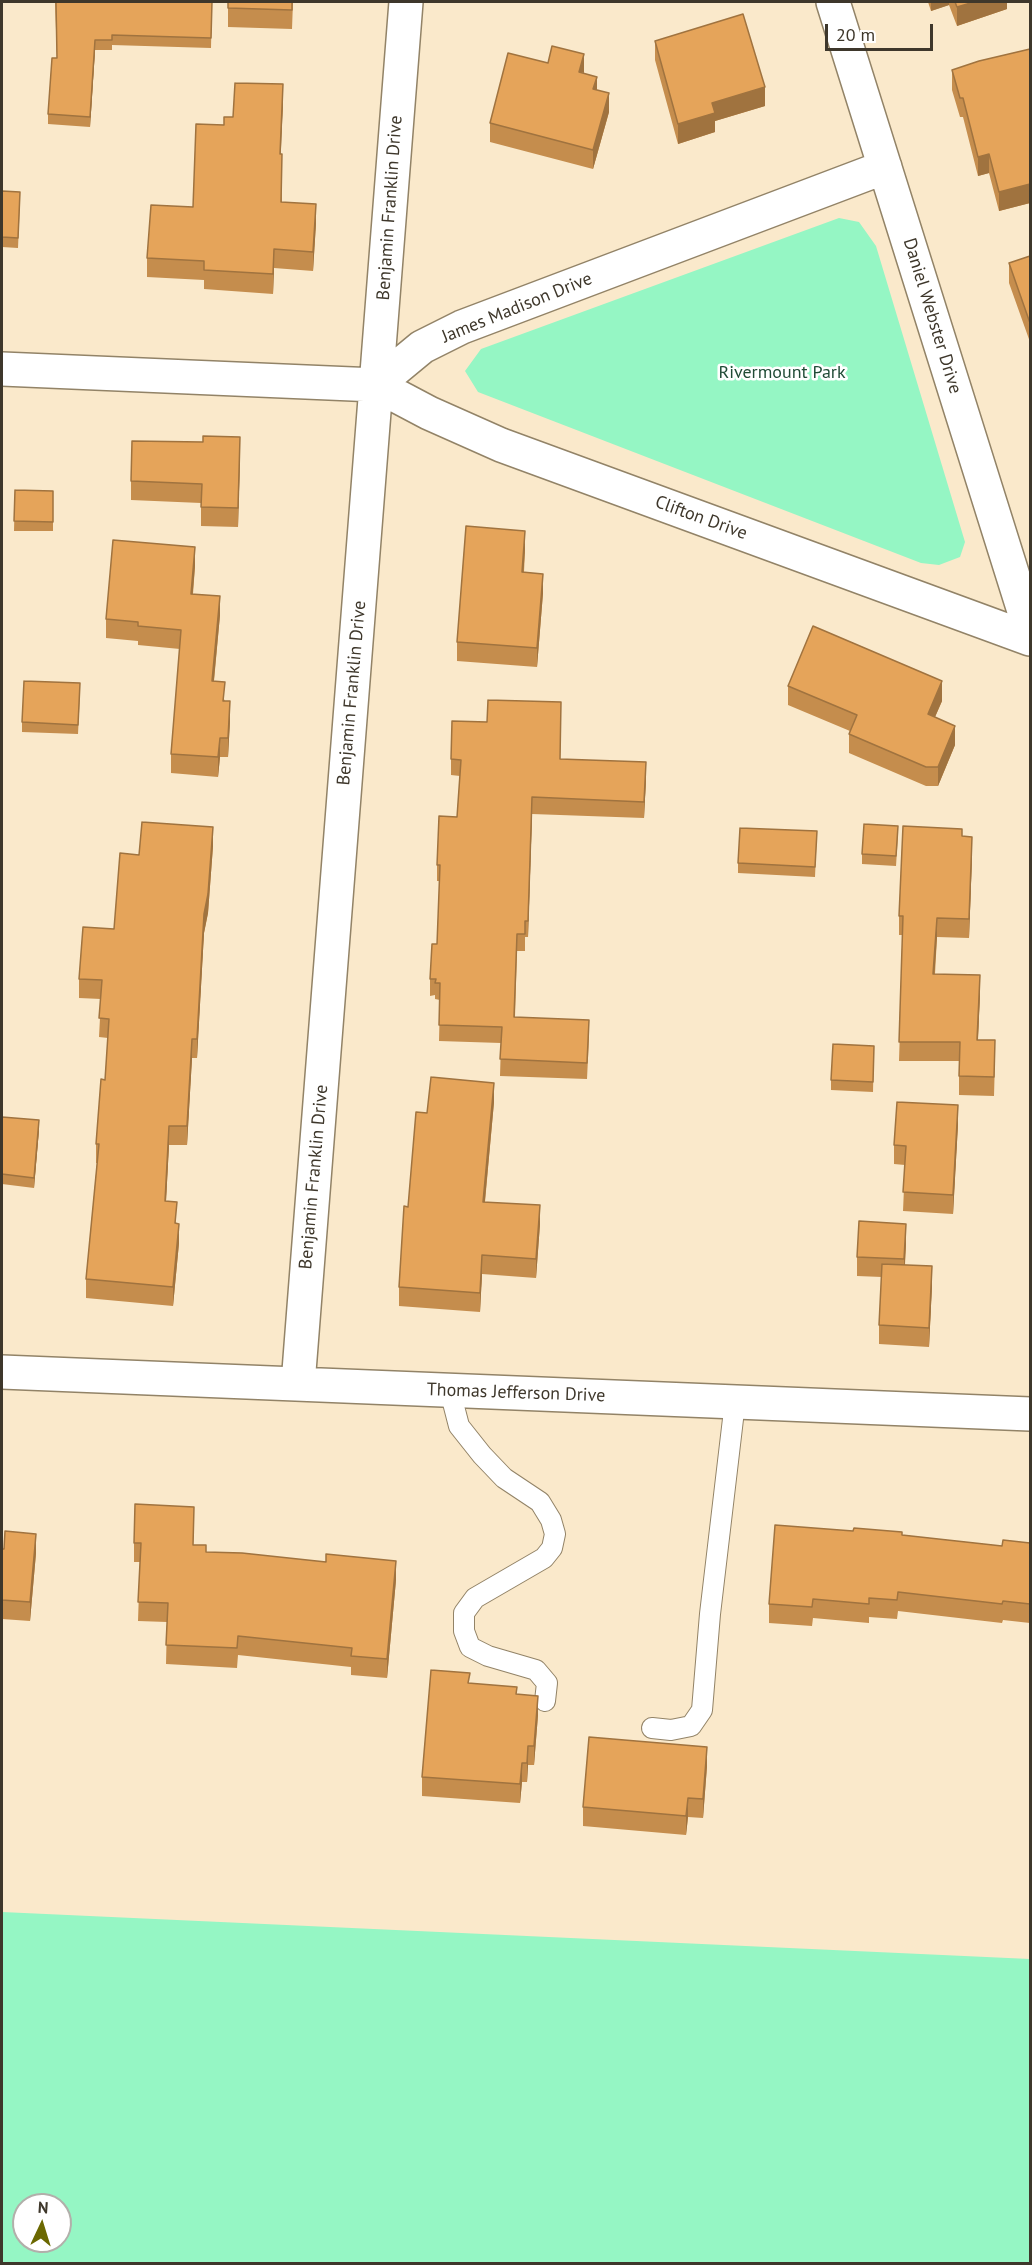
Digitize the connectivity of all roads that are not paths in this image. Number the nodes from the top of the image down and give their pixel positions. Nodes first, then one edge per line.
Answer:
1 (406, 2) edge
2 (833, 2) edge
3 (885, 167) junction
4 (2, 369) edge
5 (376, 385) junction
6 (1030, 630) edge
7 (1030, 639) edge
8 (2, 1372) edge
9 (298, 1384) junction
10 (450, 1391) junction
11 (735, 1402) junction
12 (1030, 1414) edge
13 (545, 1701) dead end
14 (652, 1728) dead end

1 - 5 street, Benjamin Franklin Drive
2 - 3 street, Daniel Webster Drive
3 - 5 street, James Madison Drive
3 - 6 street, Daniel Webster Drive
4 - 5 street
5 - 7 street, Clifton Drive
5 - 9 street, Benjamin Franklin Drive
8 - 9 street, Thomas Jefferson Drive
9 - 10 street, Thomas Jefferson Drive
10 - 11 street, Thomas Jefferson Drive
10 - 13 lane
11 - 12 street, Thomas Jefferson Drive
11 - 14 lane

